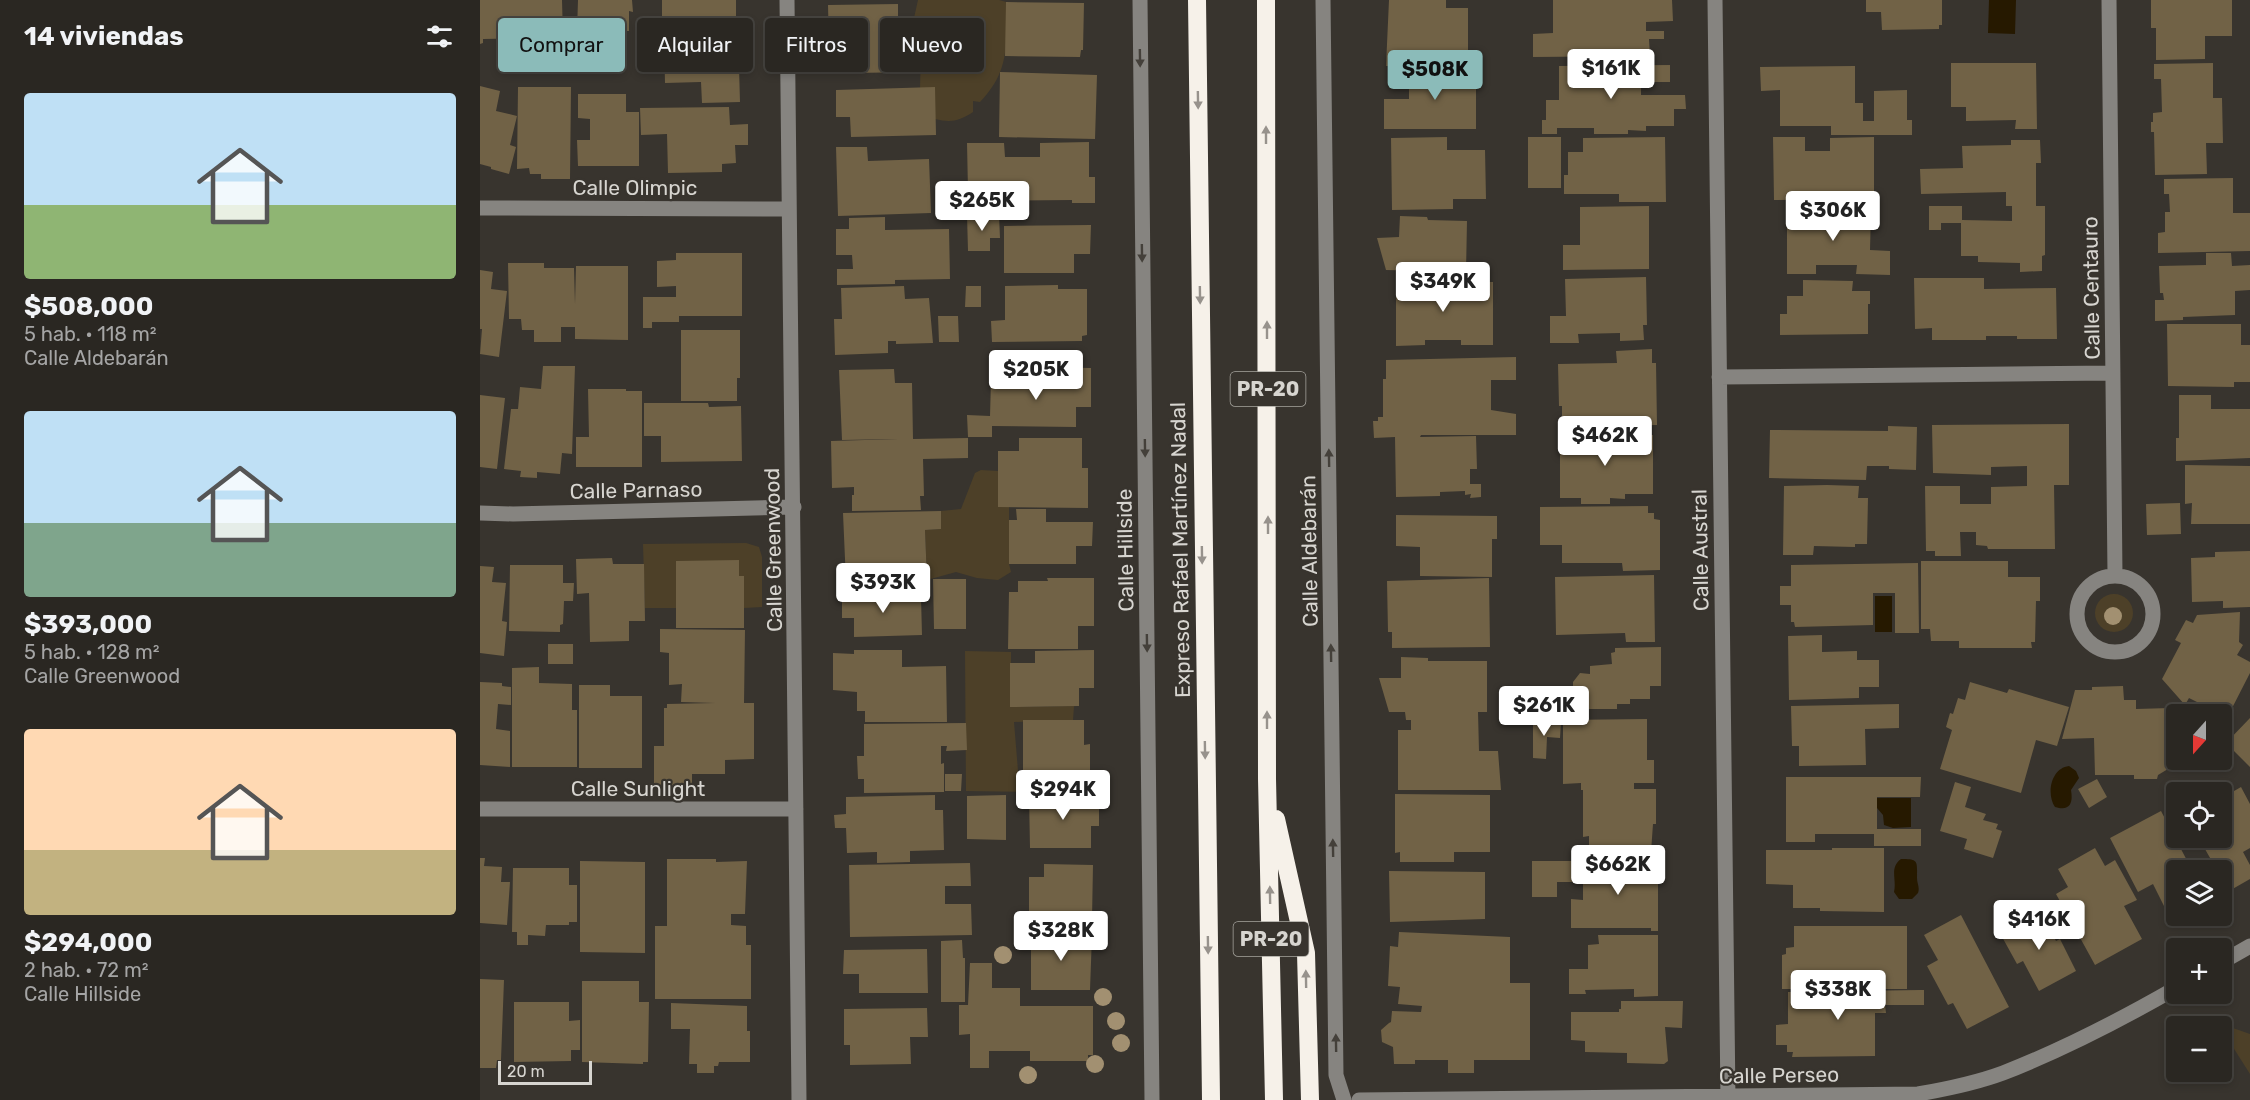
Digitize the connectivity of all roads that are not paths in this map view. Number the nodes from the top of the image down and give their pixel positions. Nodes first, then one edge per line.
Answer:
1 (788, 0) edge
2 (1140, 0) edge
3 (1197, 0) edge
4 (1266, 0) edge
5 (1323, 0) edge
6 (1715, 0) edge
7 (2109, 0) edge
8 (480, 208) edge
9 (789, 208) junction
10 (2113, 373) junction
11 (1719, 377) junction
12 (794, 507) junction
13 (480, 513) edge
14 (2115, 575) junction
15 (1267, 779) junction
16 (480, 809) edge
17 (796, 809) junction
18 (2250, 946) edge
19 (2232, 956) edge
20 (2166, 994) edge
21 (1728, 1098) edge
22 (799, 1100) edge
23 (1152, 1100) edge
24 (1210, 1100) edge
25 (1274, 1100) edge
26 (1310, 1100) edge
27 (1344, 1100) edge
28 (1359, 1100) edge

1 - 9 street, Calle Greenwood
2 -> 23 street, Calle Hillside
3 -> 24 highway, Expreso Rafael Martínez Nadal / PR-20
15 -> 4 highway, PR-20
27 -> 5 street, Calle Aldebarán
6 - 11 street, Calle Austral
7 - 10 street, Calle Centauro
8 - 9 street, Calle Olimpic
9 - 12 street, Calle Greenwood
10 - 11 street
10 - 14 street, Calle Centauro
11 - 21 street, Calle Austral
12 - 13 street, Calle Parnaso
12 - 17 street, Calle Greenwood
14 - 14 street
25 -> 15 highway, PR-20
26 -> 15 highway
16 - 17 street, Calle Sunlight
17 - 22 street, Calle Greenwood
18 - 19 street
20 - 21 street, Calle Perseo
21 - 28 street, Calle Perseo

